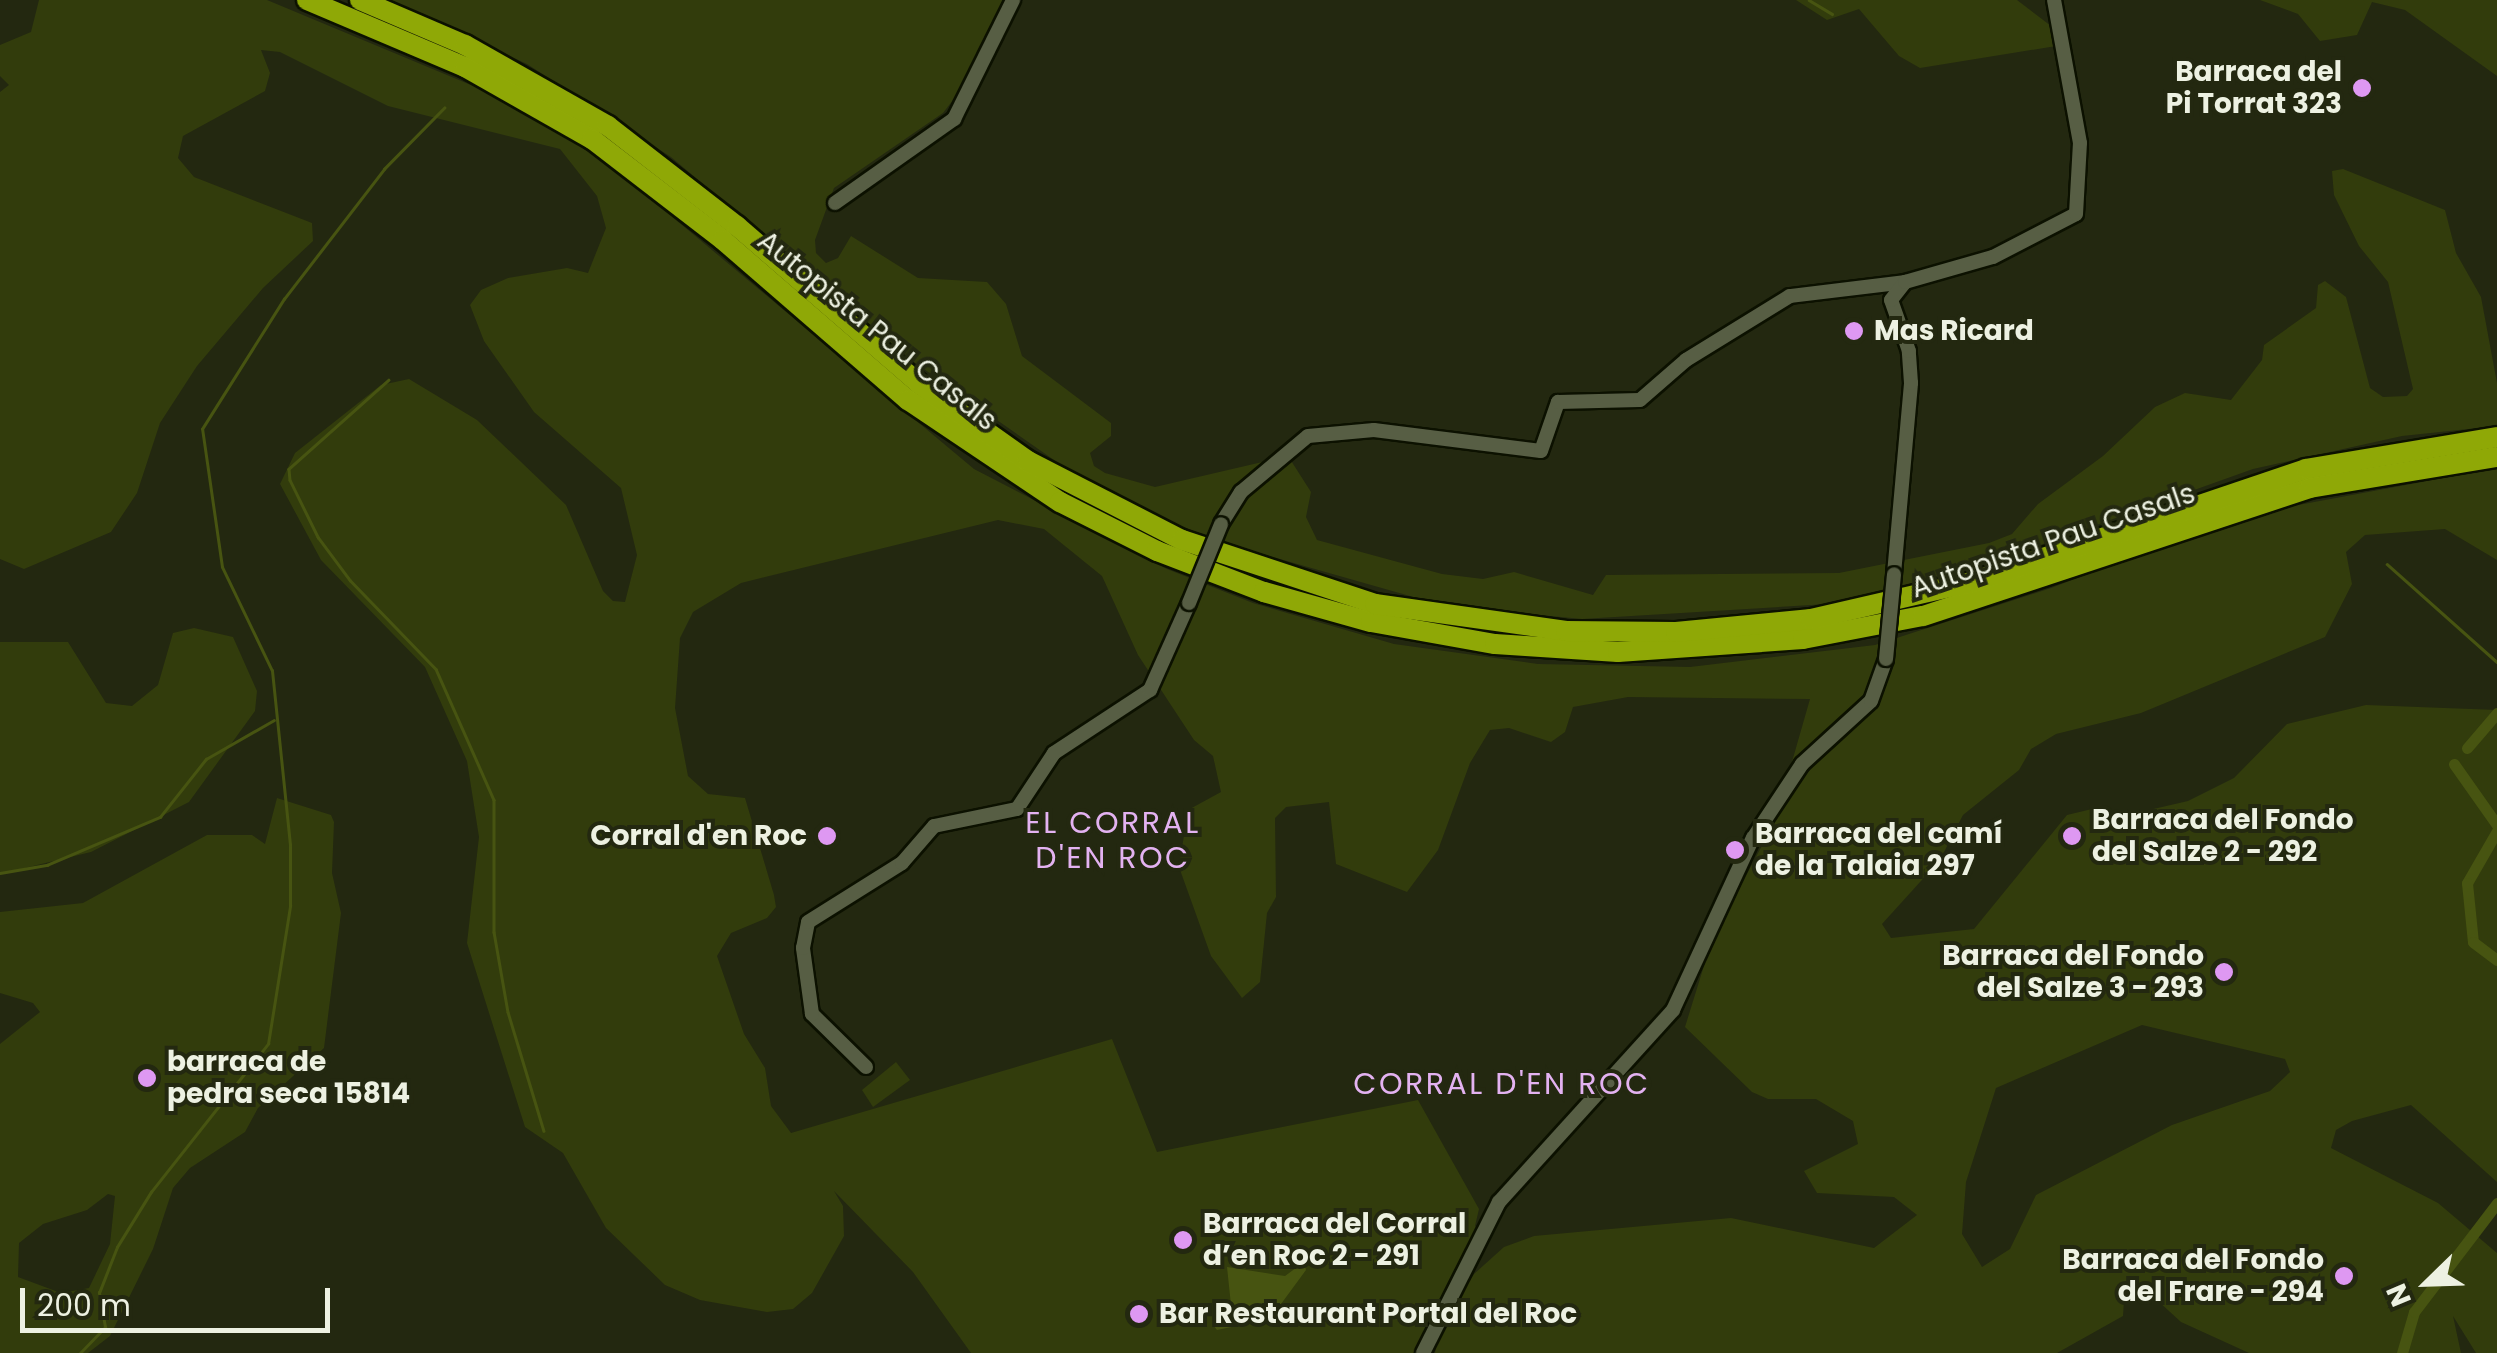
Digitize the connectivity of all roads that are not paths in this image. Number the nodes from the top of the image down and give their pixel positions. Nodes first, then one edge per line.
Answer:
1 (307, 0) edge
2 (360, 0) edge
3 (1013, 0) edge
4 (2054, 0) edge
5 (835, 203) dead end
6 (1906, 282) junction
7 (2497, 437) edge
8 (2497, 457) edge
9 (866, 1068) dead end
10 (1422, 1353) edge

1 - 8 highway, Autopista Pau Casals
2 - 7 highway, Autopista Pau Casals
3 - 5 street
4 - 6 street
6 - 9 street, bridge
6 - 10 street, bridge

